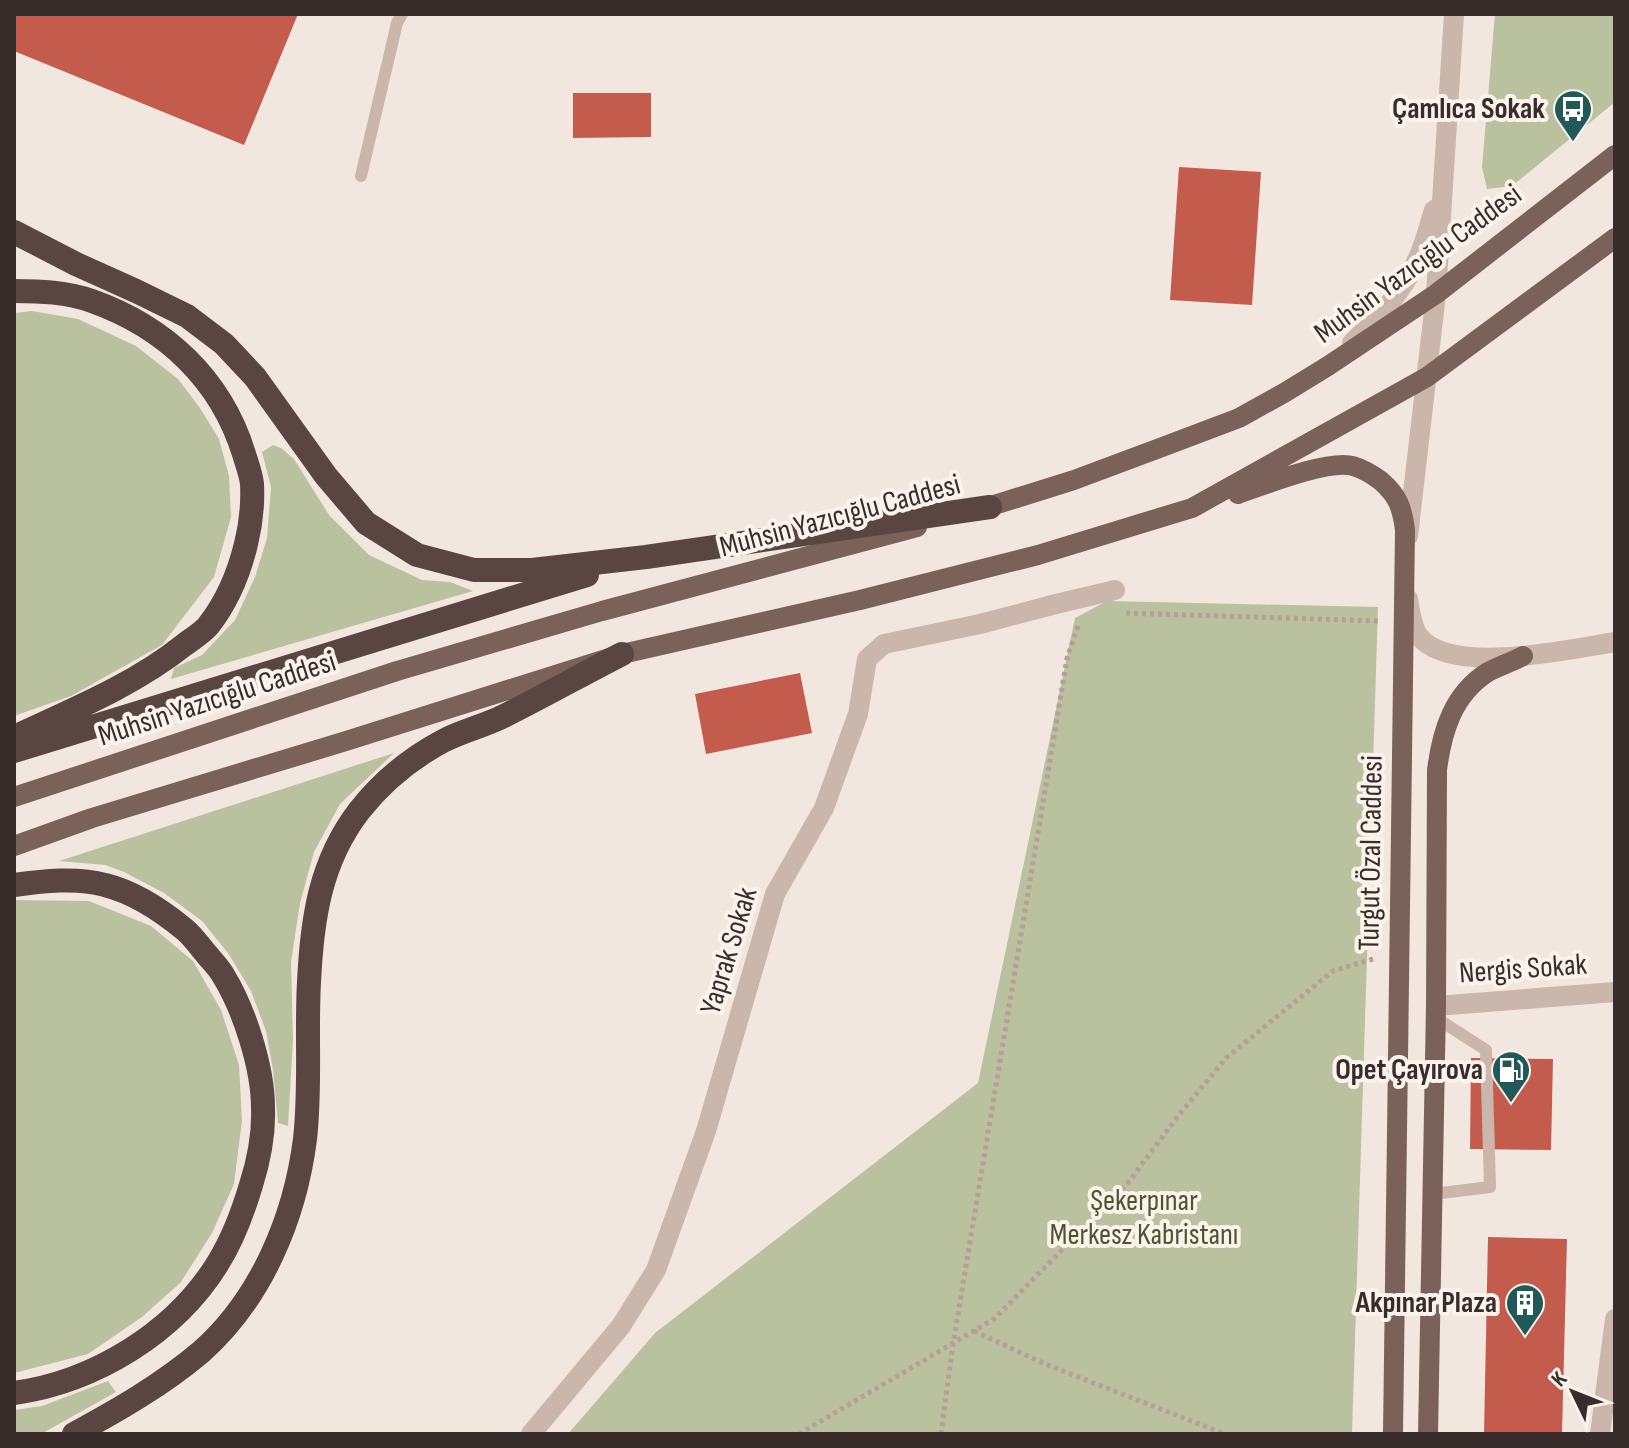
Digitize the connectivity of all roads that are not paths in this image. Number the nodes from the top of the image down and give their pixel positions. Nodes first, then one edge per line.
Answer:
1 (402, 14) edge
2 (1454, 14) edge
3 (1615, 155) edge
4 (361, 176) dead end
5 (1443, 179) junction
6 (14, 232) edge
7 (1615, 238) edge
8 (14, 291) edge
9 (1436, 294) junction
10 (1328, 366) junction
11 (1427, 377) junction
12 (990, 507) junction
13 (1192, 508) junction
14 (646, 557) junction
15 (1404, 569) junction
16 (1115, 590) dead end
17 (1615, 642) edge
18 (622, 654) junction
19 (1523, 656) junction
20 (14, 737) edge
21 (14, 751) edge
22 (14, 797) edge
23 (14, 846) edge
24 (14, 885) edge
25 (1615, 992) edge
26 (1436, 1012) junction
27 (1433, 1194) junction
28 (1615, 1319) edge
29 (14, 1393) edge
30 (1610, 1403) edge
31 (74, 1434) edge
32 (531, 1434) edge
33 (1393, 1434) edge
34 (1428, 1434) edge
35 (1600, 1434) edge

1 - 4 lane
2 - 5 street
3 - 9 main road, Muhsin Yazıcığlu Caddesi
5 - 9 street
5 - 10 street
6 - 14 highway
7 - 11 main road
8 - 20 highway
9 - 10 main road, Muhsin Yazıcığlu Caddesi
9 - 11 street
10 - 12 main road, Muhsin Yazıcığlu Caddesi
11 - 13 main road
11 - 15 street
12 - 14 highway
12 - 22 main road, Muhsin Yazıcığlu Caddesi
13 - 15 main road, Turgut Özal Caddesi
13 - 18 main road
14 - 21 highway
15 - 19 street
15 - 33 main road, Turgut Özal Caddesi
16 - 32 street, Yaprak Sokak
17 - 19 street
18 - 23 main road
18 - 31 highway
19 - 26 main road
24 - 29 highway
25 - 26 street, Nergis Sokak
26 - 27 main road
26 - 27 lane
27 - 34 main road
28 - 30 street
30 - 35 street

